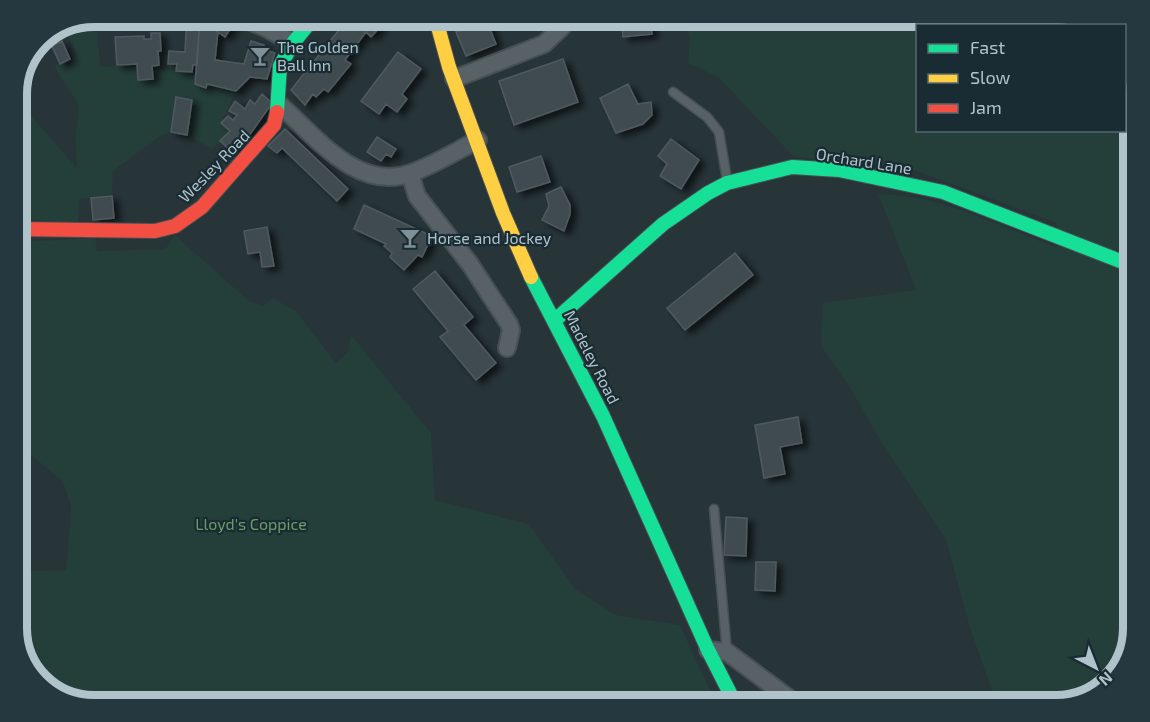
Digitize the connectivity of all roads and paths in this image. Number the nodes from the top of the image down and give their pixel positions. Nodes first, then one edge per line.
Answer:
1 (272, 27) edge
2 (306, 27) edge
3 (438, 27) edge
4 (562, 27) edge
5 (293, 43) junction
6 (454, 79) junction
7 (673, 92) dead end
8 (279, 104) junction
9 (478, 140) junction
10 (410, 174) junction
11 (727, 183) junction
12 (27, 229) edge
13 (1123, 262) edge
14 (554, 321) junction
15 (507, 348) dead end
16 (714, 509) dead end
17 (708, 650) junction
18 (728, 652) junction
19 (731, 695) edge
20 (785, 695) edge

1 - 5 street
2 - 5 street, Wesley Road
3 - 6 street, Madeley Road
4 - 6 street
5 - 8 street, Wesley Road
6 - 9 street, Madeley Road
7 - 11 lane
8 - 10 street
8 - 12 street, Wesley Road
9 - 10 street
9 - 14 street, Madeley Road
10 - 15 street
11 - 13 street, Orchard Lane
11 - 14 street, Orchard Lane
14 - 17 street, Madeley Road
16 - 18 lane
17 - 18 street
17 - 19 street, Madeley Road
18 - 20 street

